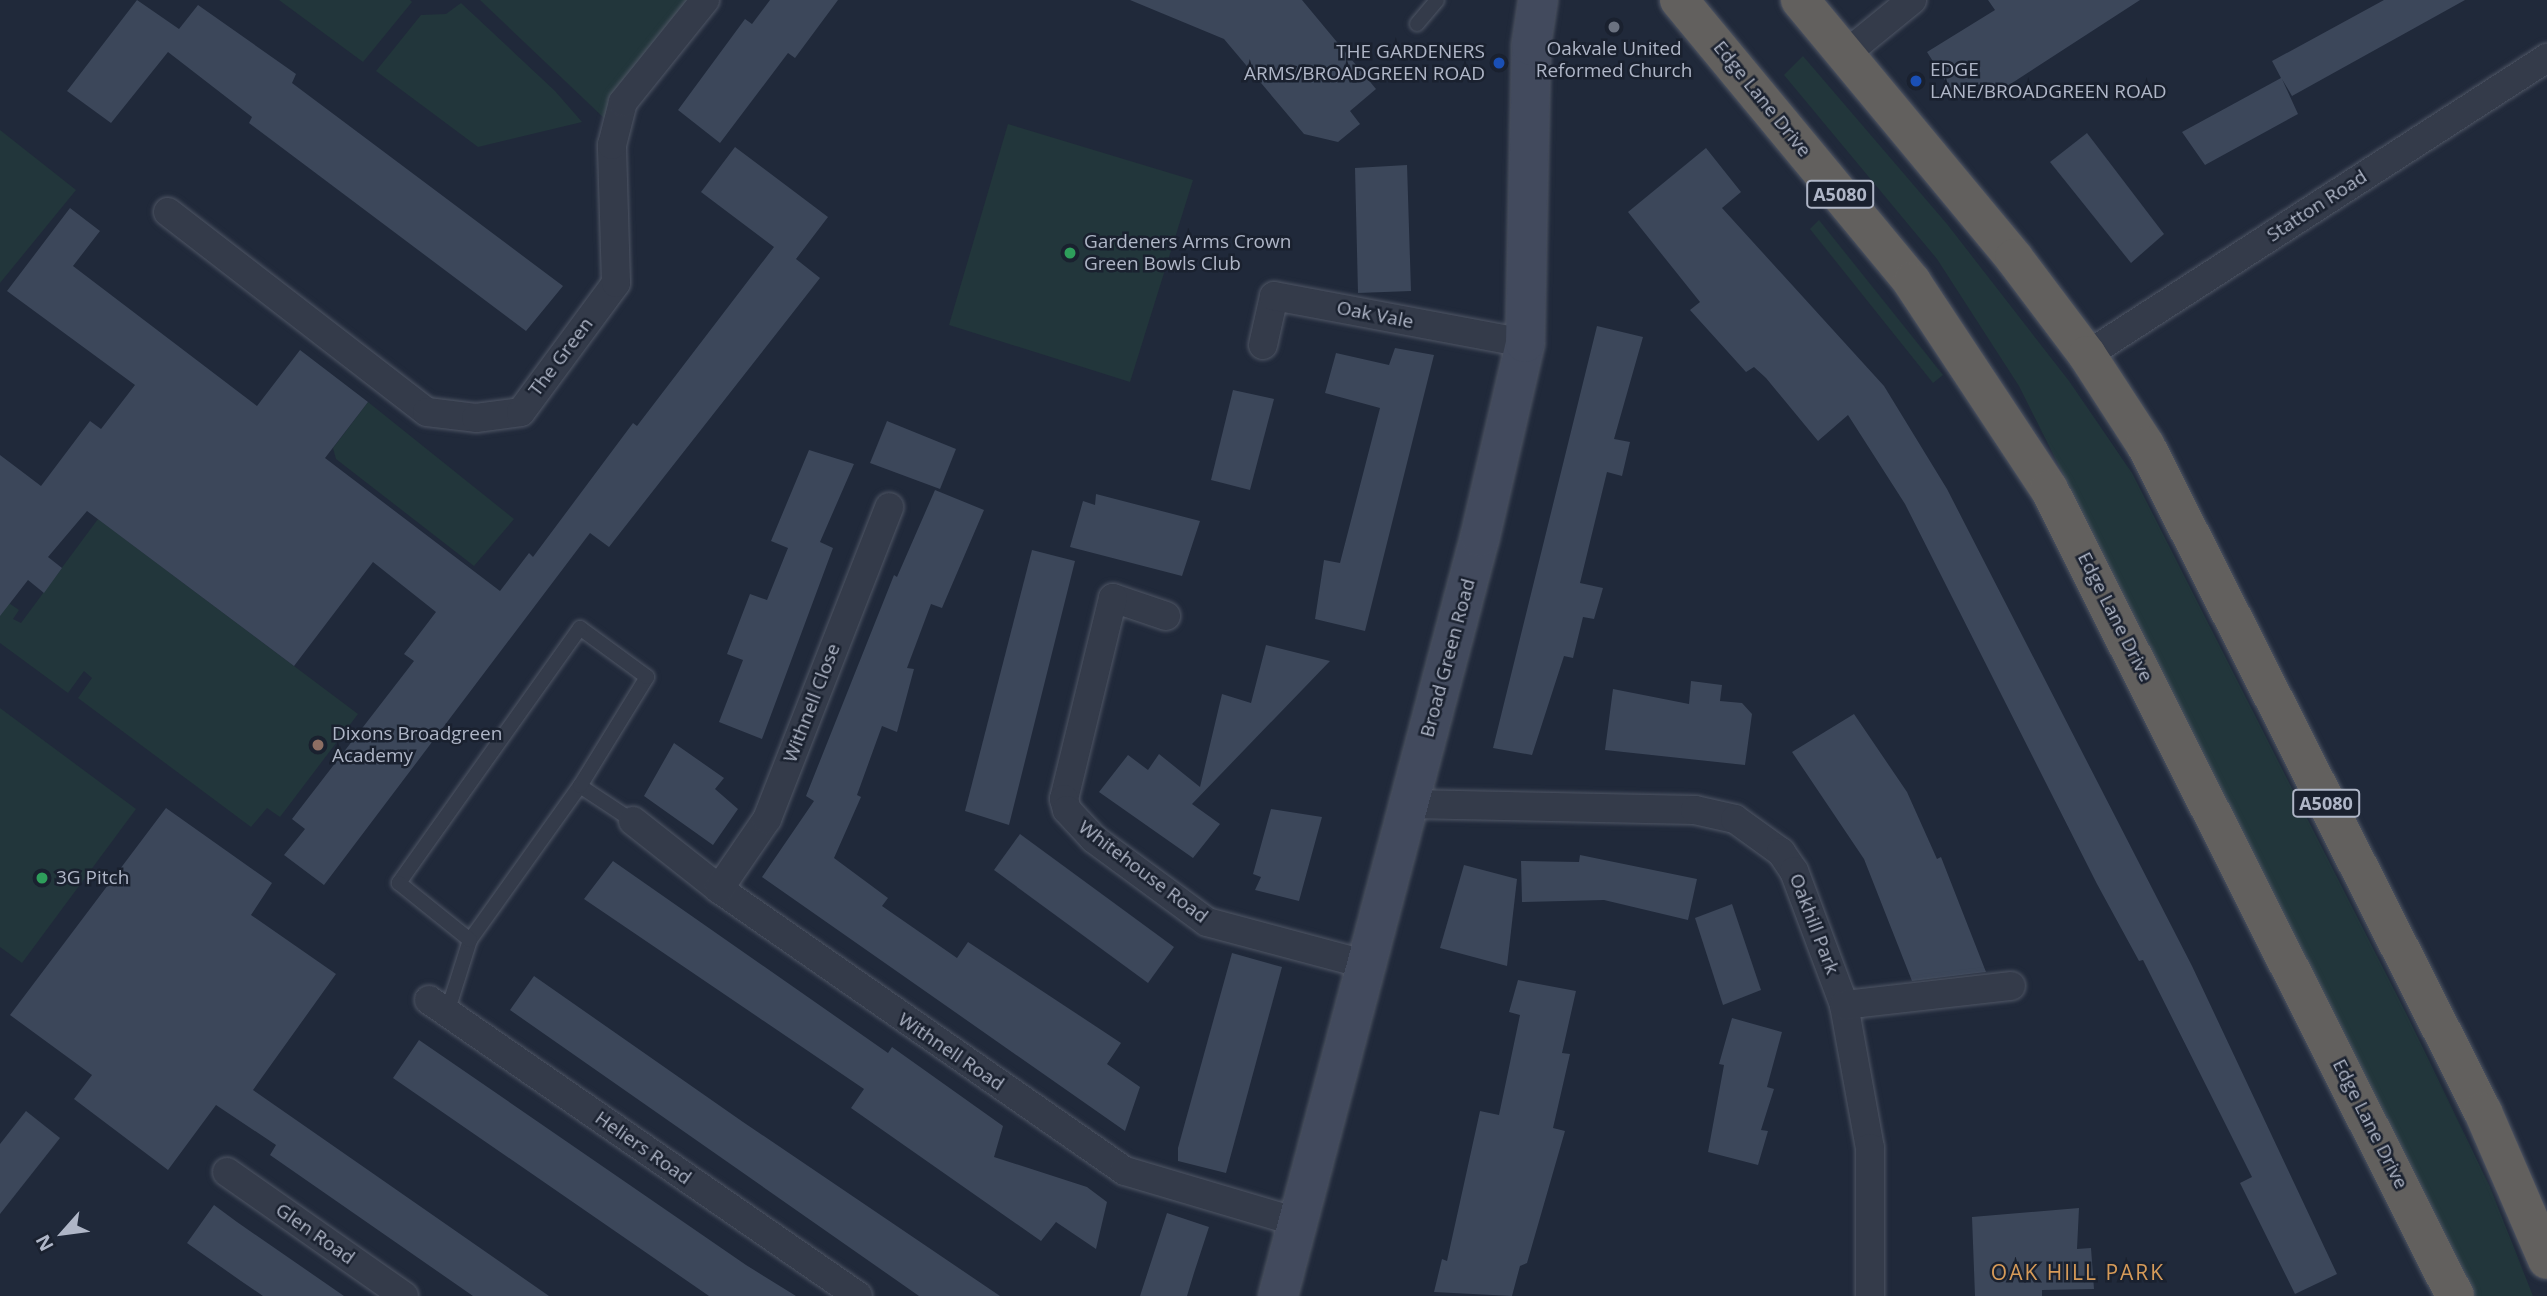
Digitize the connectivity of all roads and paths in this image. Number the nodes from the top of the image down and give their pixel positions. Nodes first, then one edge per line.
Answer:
1 (705, 0) edge
2 (1437, 0) edge
3 (1679, 0) edge
4 (1800, 0) edge
5 (1912, 0) edge
6 (1539, 2) edge
7 (1417, 24) dead end
8 (1847, 53) junction
9 (2547, 58) edge
10 (168, 212) dead end
11 (1525, 343) junction
12 (1263, 345) dead end
13 (2087, 355) junction
14 (888, 507) dead end
15 (1166, 616) dead end
16 (580, 786) junction
17 (1410, 804) junction
18 (633, 821) joint
19 (719, 889) junction
20 (470, 940) junction
21 (1367, 965) junction
22 (2011, 986) dead end
23 (1844, 1004) junction
24 (438, 1007) joint
25 (228, 1172) dead end
26 (1301, 1223) junction
27 (2547, 1261) edge
28 (404, 1296) edge
29 (858, 1296) edge
30 (1278, 1296) edge
31 (1870, 1296) edge
32 (2455, 1296) edge

1 - 10 street, The Green
2 - 7 lane
3 - 32 highway, Edge Lane Drive / A5080
4 - 8 highway, A5080
5 - 8 street
6 - 11 main road, Broad Green Road
8 - 13 highway, A5080
9 - 13 street, Statton Road
11 - 12 street, Oak Vale
11 - 17 main road, Broad Green Road
13 - 27 highway, A5080
14 - 19 street, Withnell Close
15 - 21 street, Whitehouse Road
16 - 18 lane
16 - 20 lane
16 - 20 lane
17 - 21 main road, Broad Green Road
17 - 23 street, Oakhill Park
18 - 19 street, Withnell Road
19 - 26 street, Withnell Road
20 - 24 lane
21 - 26 main road, Broad Green Road
22 - 23 street
23 - 31 street, Oakhill Park
24 - 29 street, Heliers Road
25 - 28 street, Glen Road
26 - 30 main road, Broad Green Road

